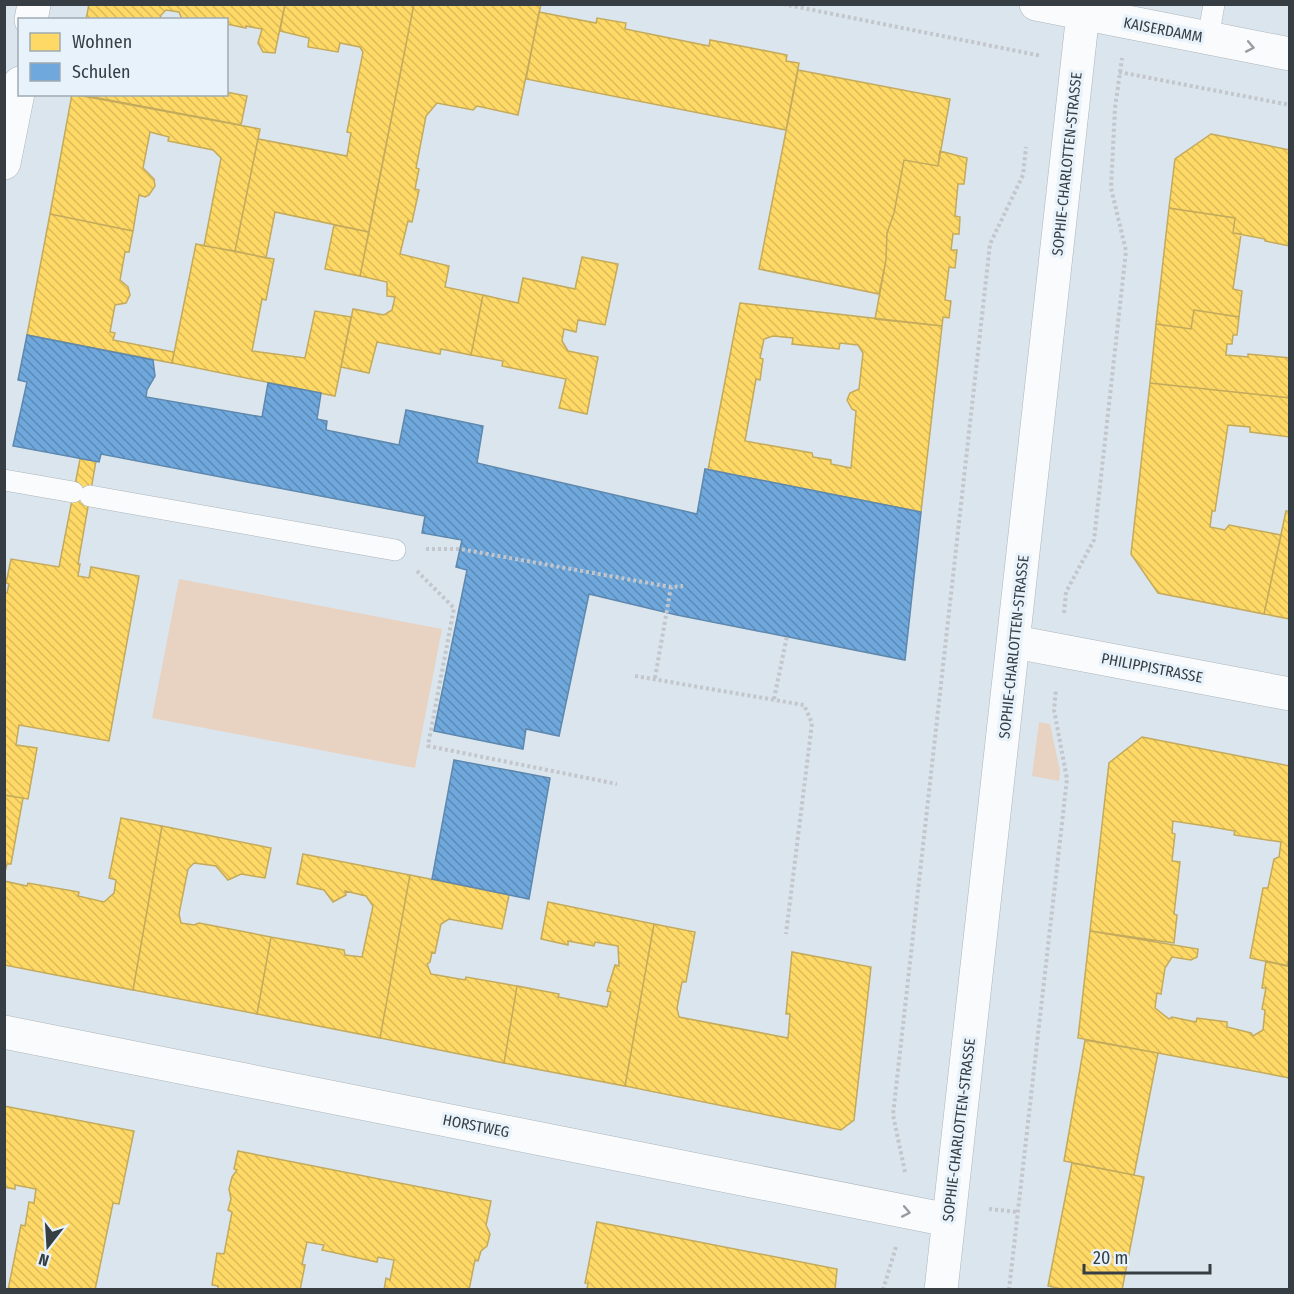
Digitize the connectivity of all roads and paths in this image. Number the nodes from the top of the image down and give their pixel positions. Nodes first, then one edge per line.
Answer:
1 (783, 4) edge
2 (1036, 4) edge
3 (1214, 4) edge
4 (1083, 9) edge
5 (1208, 39) junction
6 (994, 46) dead end
7 (1290, 54) edge
8 (1166, 80) dead end
9 (18, 93) edge
10 (1290, 105) edge
11 (1115, 108) dead end
12 (1027, 140) dead end
13 (4, 163) edge
14 (4, 480) edge
15 (460, 549) dead end
16 (395, 550) joint
17 (683, 586) dead end
18 (671, 587) junction
19 (1065, 608) dead end
20 (787, 636) dead end
21 (1015, 642) junction
22 (635, 676) dead end
23 (655, 678) junction
24 (1056, 692) dead end
25 (1290, 694) edge
26 (774, 699) junction
27 (617, 784) dead end
28 (786, 934) dead end
29 (4, 1032) edge
30 (906, 1178) dead end
31 (989, 1209) dead end
32 (1018, 1212) junction
33 (948, 1220) junction
34 (898, 1242) dead end
35 (883, 1290) edge
36 (941, 1290) edge
37 (1009, 1290) edge

1 - 6 path
2 - 4 main road, KAISERDAMM
3 - 5 lane
4 - 5 main road, KAISERDAMM
4 - 21 main road, SOPHIE-CHARLOTTEN-STRASSE
5 -> 7 main road, KAISERDAMM
8 - 10 path
9 - 13 main road
11 - 19 path
12 - 30 path
14 - 16 lane
15 - 18 path
16 - 27 path
17 - 18 path
18 - 23 path
20 - 26 path
21 - 25 main road, PHILIPPISTRASSE
21 - 33 main road, SOPHIE-CHARLOTTEN-STRASSE
22 - 23 path
23 - 26 path
24 - 32 path
26 - 28 path
29 -> 33 main road, HORSTWEG
31 - 32 path
32 - 37 path
33 - 36 main road, SOPHIE-CHARLOTTEN-STRASSE
34 - 35 path

